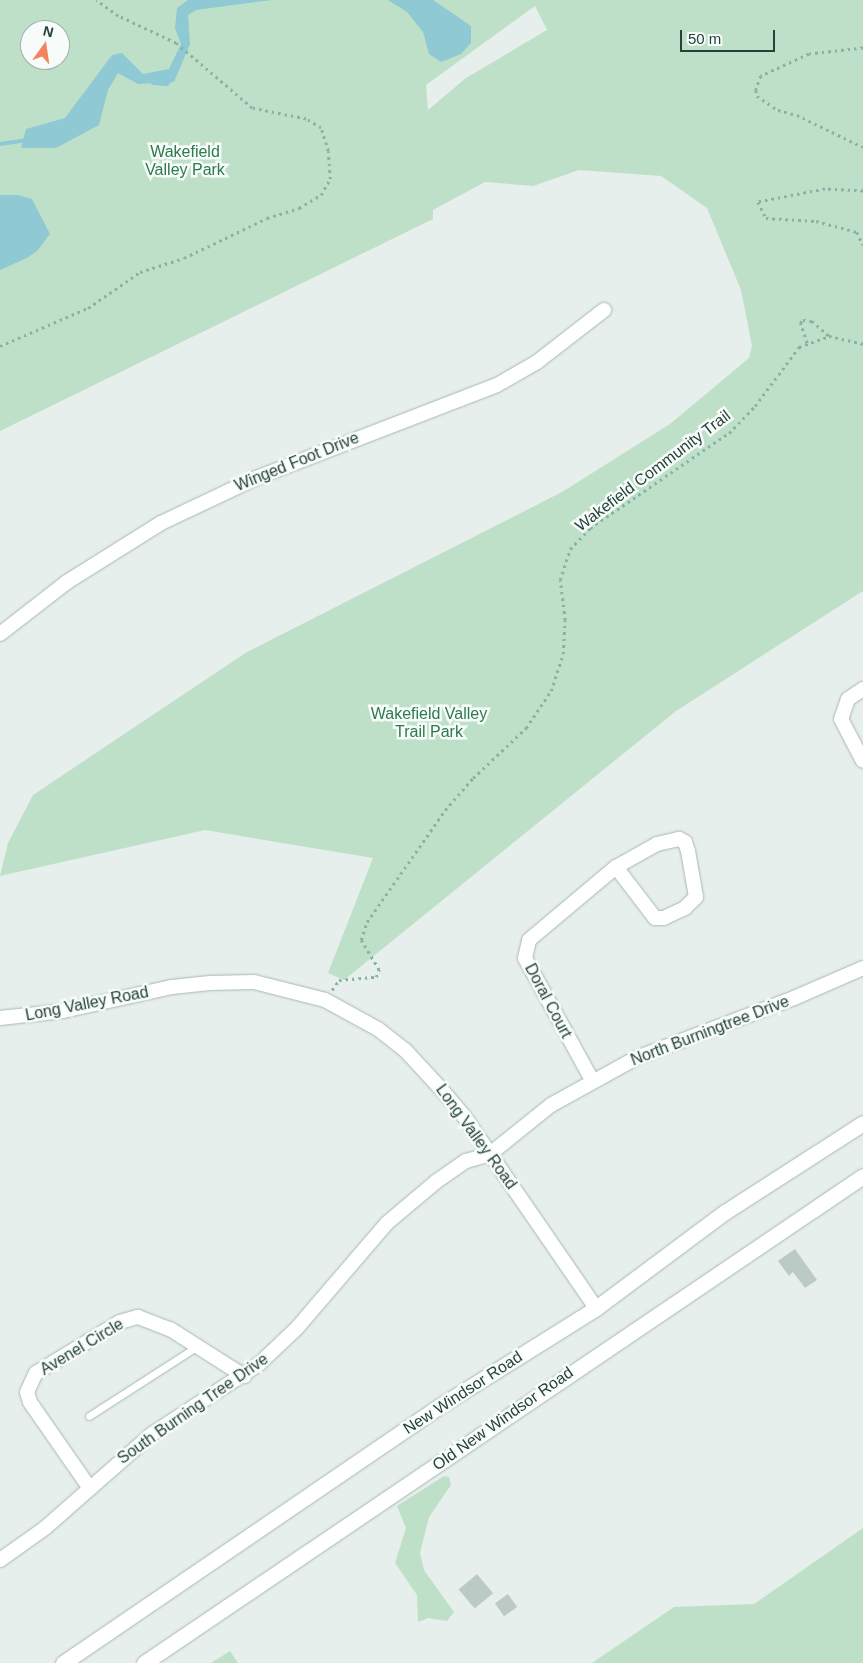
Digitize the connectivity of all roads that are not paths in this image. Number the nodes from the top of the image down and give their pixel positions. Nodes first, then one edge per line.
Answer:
1 (604, 310) dead end
2 (0, 634) edge
3 (863, 689) edge
4 (863, 761) edge
5 (616, 867) junction
6 (863, 968) edge
7 (0, 1018) edge
8 (592, 1080) junction
9 (863, 1123) edge
10 (490, 1154) junction
11 (863, 1176) edge
12 (596, 1308) junction
13 (199, 1345) junction
14 (244, 1376) junction
15 (88, 1416) dead end
16 (89, 1487) junction
17 (0, 1560) edge
18 (63, 1663) edge
19 (144, 1663) edge

1 - 2 street, Winged Foot Drive
3 - 4 street
5 - 5 street, Doral Court
5 - 8 street, Doral Court
6 - 8 street, North Burningtree Drive
7 - 10 street, Long Valley Road
8 - 10 street, North Burningtree Drive
9 - 12 main road, New Windsor Road
10 - 12 street, Long Valley Road
10 - 14 street, South Burning Tree Drive
11 - 19 main road, Old New Windsor Road
12 - 18 main road, New Windsor Road
13 - 14 street, Avenel Circle
13 - 15 lane
13 - 16 street, Avenel Circle
14 - 16 street, South Burning Tree Drive
16 - 17 street, South Burning Tree Drive

